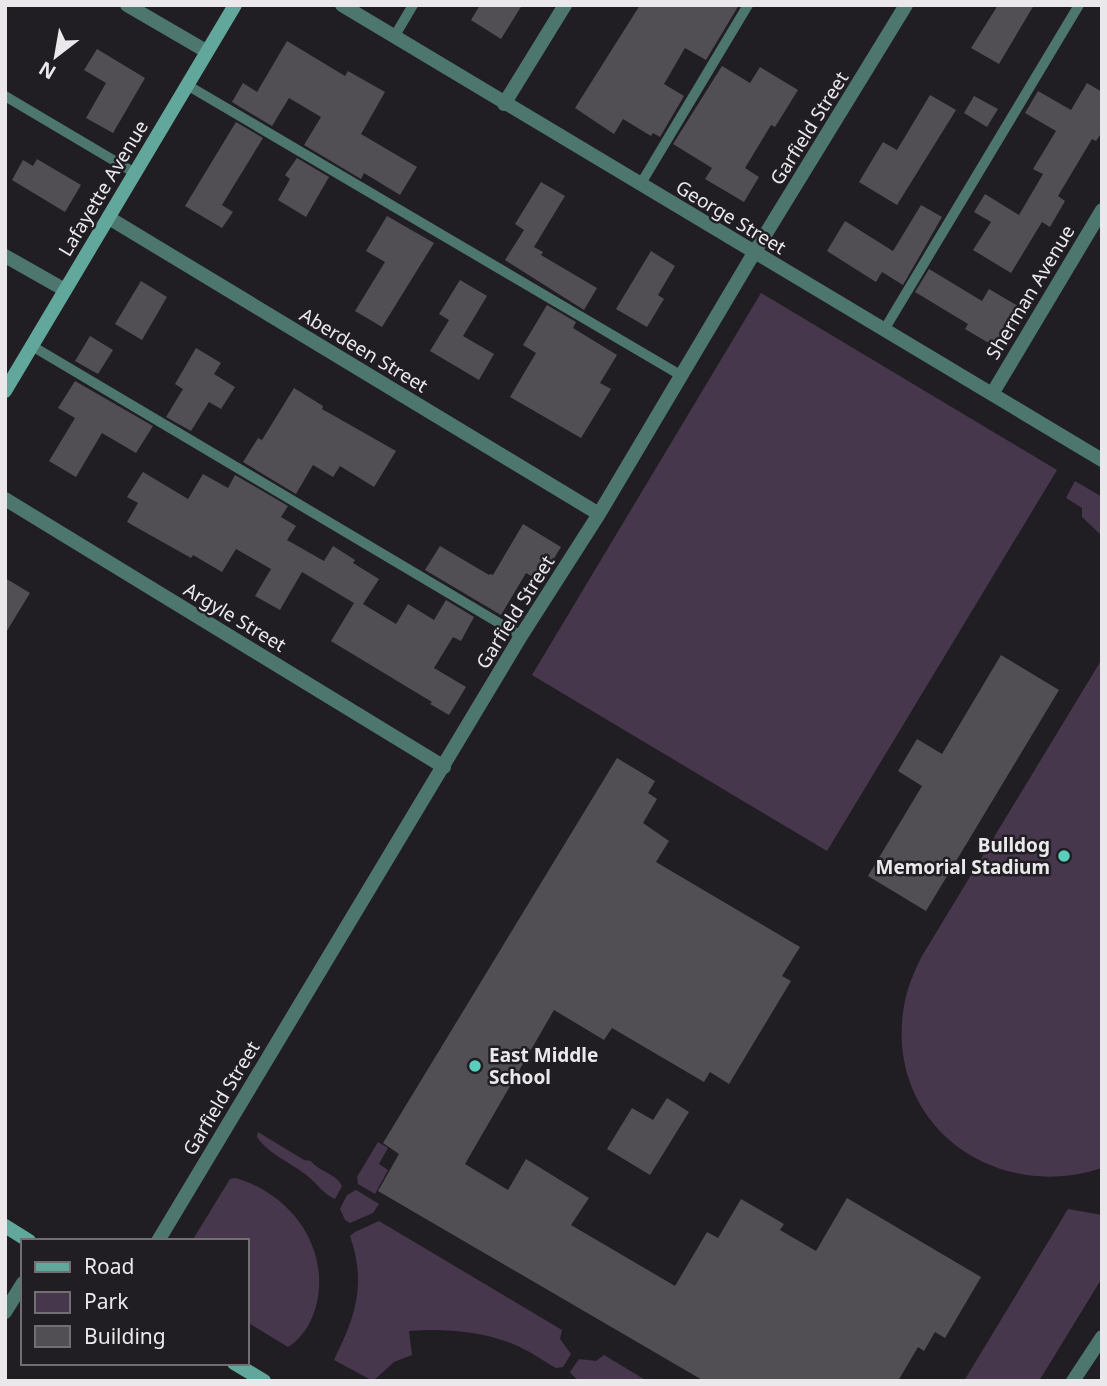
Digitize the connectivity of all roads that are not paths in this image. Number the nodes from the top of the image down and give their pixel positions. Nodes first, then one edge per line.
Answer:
1 (127, 5) edge
2 (235, 5) edge
3 (342, 5) edge
4 (413, 5) edge
5 (565, 5) edge
6 (748, 5) edge
7 (906, 5) edge
8 (1079, 5) edge
9 (394, 37) junction
10 (206, 51) junction
11 (187, 85) junction
12 (5, 96) edge
13 (504, 104) junction
14 (135, 173) junction
15 (640, 185) junction
16 (1102, 210) edge
17 (109, 218) junction
18 (754, 253) junction
19 (5, 256) edge
20 (65, 290) junction
21 (884, 330) junction
22 (32, 346) junction
23 (681, 376) junction
24 (5, 391) edge
25 (992, 394) junction
26 (1102, 460) edge
27 (5, 499) edge
28 (599, 514) junction
29 (522, 636) junction
30 (444, 767) junction
31 (5, 1226) edge
32 (26, 1239) edge
33 (159, 1239) edge
34 (21, 1286) edge
35 (5, 1312) edge
36 (1102, 1337) edge
37 (237, 1365) edge
38 (264, 1381) edge
39 (1073, 1381) edge

1 - 10 street
2 - 10 street, Lafayette Avenue
3 - 9 street, George Street
4 - 9 lane
5 - 13 street
6 - 15 lane
7 - 18 street, Garfield Street
8 - 21 lane
9 - 13 street, George Street
10 - 11 street, Lafayette Avenue
11 - 14 street, Lafayette Avenue
11 - 23 lane
12 - 14 lane
13 - 15 street, George Street
14 - 17 street, Lafayette Avenue
15 - 18 street, George Street
16 - 25 street, Sherman Avenue
17 - 20 street, Lafayette Avenue
17 - 28 street, Aberdeen Street
18 - 21 street, George Street
18 - 23 street, Garfield Street
19 - 20 street
20 - 22 street, Lafayette Avenue
21 - 25 street, George Street
22 - 24 street, Lafayette Avenue
22 - 29 lane
23 - 28 street, Garfield Street
25 - 26 street, George Street
27 - 30 street, Argyle Street
28 - 29 street, Garfield Street
29 - 30 street, Garfield Street
30 - 33 street, Garfield Street
31 - 32 street
34 - 35 street
36 - 39 street
37 - 38 street

